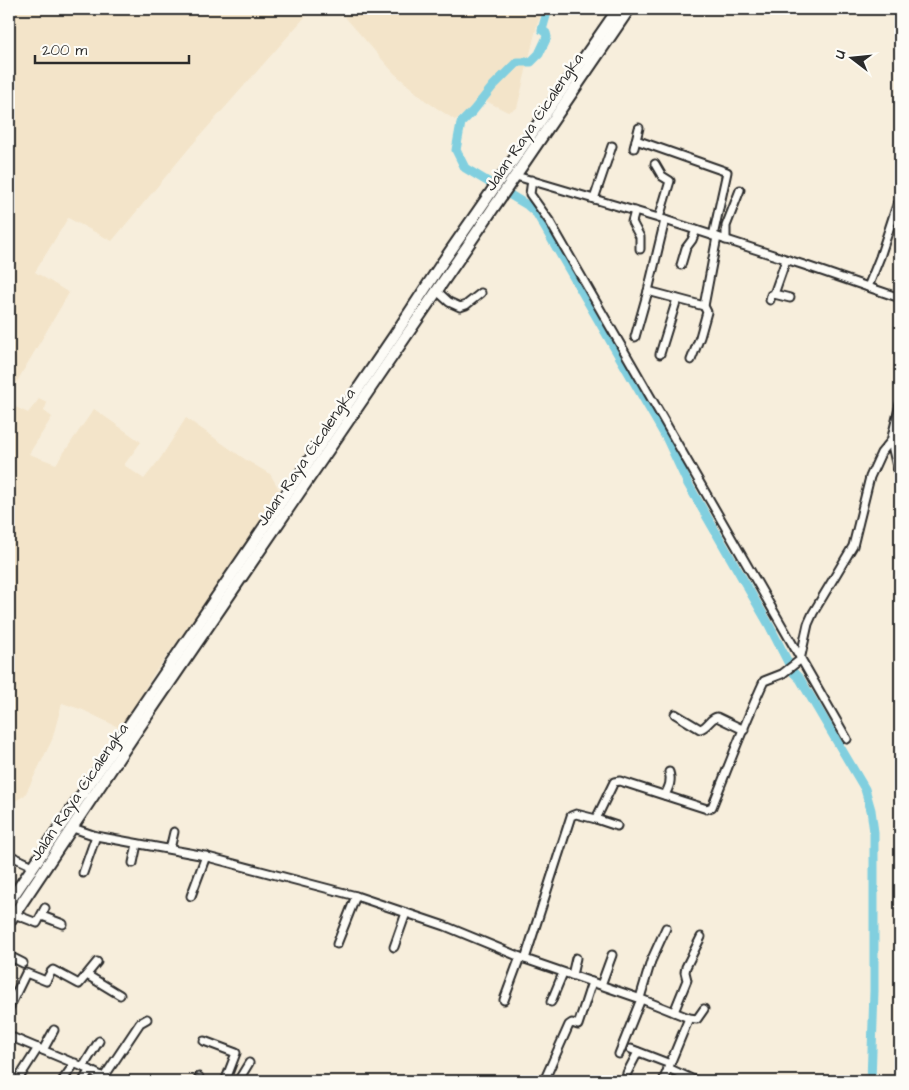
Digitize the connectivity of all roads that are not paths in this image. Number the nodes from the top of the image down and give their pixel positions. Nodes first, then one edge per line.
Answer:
1 (618, 9) edge
2 (629, 9) edge
3 (639, 128) dead end
4 (636, 140) junction
5 (612, 146) dead end
6 (634, 148) dead end
7 (655, 164) dead end
8 (516, 176) junction
9 (532, 180) junction
10 (740, 190) dead end
11 (594, 199) junction
12 (897, 205) dead end
13 (636, 212) junction
14 (662, 219) junction
15 (696, 230) junction
16 (715, 236) junction
17 (726, 240) junction
18 (640, 248) dead end
19 (786, 260) junction
20 (681, 265) dead end
21 (868, 287) junction
22 (437, 291) junction
23 (648, 291) junction
24 (481, 293) dead end
25 (790, 298) dead end
26 (900, 298) edge
27 (677, 299) junction
28 (704, 306) junction
29 (634, 337) dead end
30 (660, 354) dead end
31 (692, 360) dead end
32 (900, 404) edge
33 (891, 441) junction
34 (900, 480) edge
35 (800, 661) junction
36 (675, 714) dead end
37 (744, 730) junction
38 (847, 739) dead end
39 (669, 772) dead end
40 (665, 794) junction
41 (596, 819) junction
42 (617, 826) dead end
43 (73, 828) junction
44 (174, 832) dead end
45 (96, 836) junction
46 (137, 844) junction
47 (170, 850) junction
48 (9, 855) edge
49 (206, 856) junction
50 (133, 863) dead end
51 (33, 866) junction
52 (83, 873) dead end
53 (27, 875) junction
54 (36, 882) junction
55 (191, 896) dead end
56 (356, 896) junction
57 (9, 902) edge
58 (406, 913) junction
59 (11, 918) edge
60 (63, 924) dead end
61 (666, 928) dead end
62 (700, 937) dead end
63 (337, 944) dead end
64 (394, 947) dead end
65 (612, 955) dead end
66 (9, 956) edge
67 (523, 958) junction
68 (576, 958) dead end
69 (96, 962) dead end
70 (23, 963) dead end
71 (563, 973) junction
72 (87, 975) junction
73 (572, 975) junction
74 (592, 982) junction
75 (601, 985) junction
76 (120, 995) dead end
77 (640, 999) junction
78 (504, 1000) dead end
79 (551, 1002) dead end
80 (9, 1008) edge
81 (704, 1009) dead end
82 (674, 1012) junction
83 (689, 1018) junction
84 (147, 1019) dead end
85 (54, 1030) dead end
86 (9, 1036) edge
87 (99, 1041) dead end
88 (204, 1041) dead end
89 (41, 1049) junction
90 (619, 1054) dead end
91 (75, 1063) junction
92 (249, 1063) dead end
93 (669, 1066) junction
94 (87, 1068) junction
95 (628, 1073) dead end
96 (108, 1080) edge
97 (17, 1081) edge
98 (62, 1081) edge
99 (83, 1081) edge
100 (229, 1081) edge
101 (238, 1081) edge
102 (544, 1081) edge
103 (662, 1081) edge
104 (696, 1081) edge

1 - 51 highway, Jalan Raya Cicalengka
2 - 8 highway, Jalan Raya Cicalengka
3 - 4 street
4 - 6 street
4 - 16 street
5 - 11 street
7 - 14 street
8 - 9 street
8 - 22 highway, Jalan Raya Cicalengka
9 - 11 street
9 - 35 street
10 - 17 street
11 - 13 street
12 - 21 street
13 - 14 street
13 - 18 street
14 - 15 street
14 - 23 street
15 - 16 street
15 - 20 street
16 - 17 street
16 - 28 street
17 - 19 street
19 - 21 street
19 - 25 street
21 - 26 street
22 - 24 street
22 - 43 highway, Jalan Raya Cicalengka
23 - 27 street
23 - 29 street
27 - 28 street
27 - 30 street
28 - 31 street
32 - 33 street
33 - 34 street
33 - 35 street
35 - 37 street
35 - 38 street
36 - 37 street
37 - 40 street
39 - 40 street
40 - 41 street
41 - 42 street
41 - 67 street
43 - 45 street
43 - 54 highway, Jalan Raya Cicalengka
44 - 47 street
45 - 46 street
45 - 52 street
46 - 47 street
46 - 50 street
47 - 49 street
48 - 51 street
49 - 55 street
49 - 56 street
51 - 53 highway, Jalan Raya Cicalengka
53 - 54 highway
53 - 57 highway, Jalan Raya Cicalengka
54 - 59 highway, Jalan Raya Cicalengka
56 - 58 street
56 - 63 street
58 - 64 street
58 - 67 street
59 - 60 street
61 - 77 street
62 - 82 street
65 - 75 street
66 - 70 street
67 - 71 street
67 - 78 street
68 - 73 street
69 - 72 street
71 - 73 street
71 - 79 street
72 - 76 street
72 - 80 street
73 - 74 street
74 - 75 street
74 - 102 street
75 - 77 street
77 - 82 street
77 - 90 street
81 - 83 street
82 - 83 street
83 - 93 street
84 - 96 street
85 - 89 street
86 - 89 street
87 - 94 street
88 - 100 street
89 - 91 street
89 - 97 street
91 - 94 street
91 - 98 street
92 - 101 street
93 - 95 street
93 - 103 street
93 - 104 street
94 - 96 street
94 - 99 street

